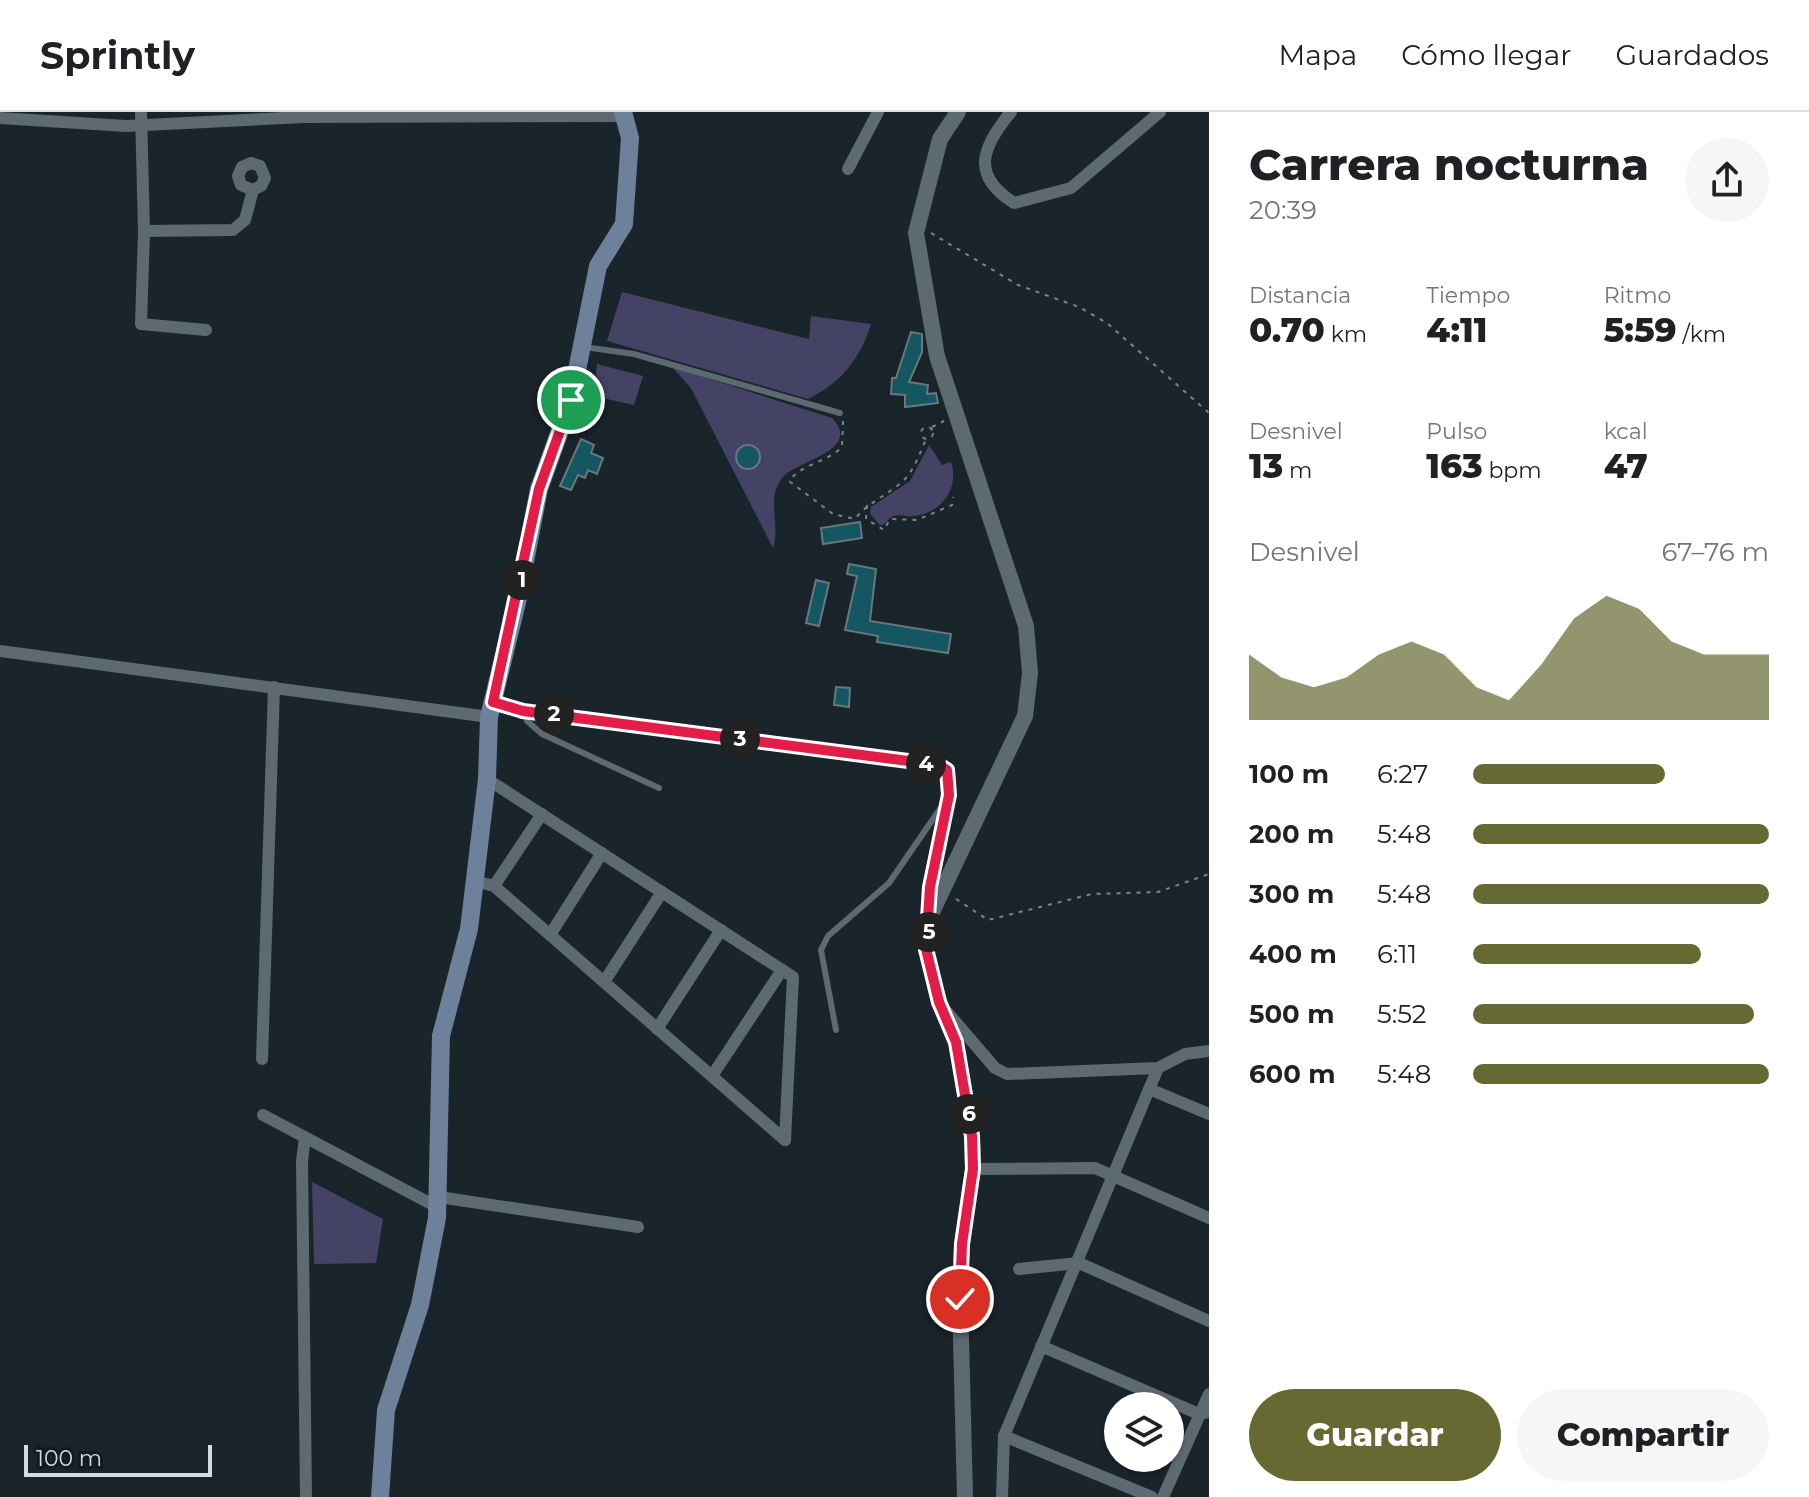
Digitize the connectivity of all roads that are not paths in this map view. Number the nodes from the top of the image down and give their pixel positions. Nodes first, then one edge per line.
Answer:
1 (878, 112) edge
2 (958, 112) edge
3 (1011, 112) edge
4 (1160, 112) edge
5 (624, 114) edge
6 (0, 118) edge
7 (141, 118) edge
8 (848, 169) dead end
9 (253, 190) dead end
10 (144, 231) junction
11 (206, 330) dead end
12 (581, 347) junction
13 (840, 413) road end
14 (0, 651) edge
15 (274, 687) junction
16 (491, 710) junction
17 (523, 711) junction
18 (487, 779) junction
19 (659, 788) dead end
20 (949, 795) junction
21 (542, 814) junction
22 (602, 853) junction
23 (475, 881) junction
24 (494, 886) junction
25 (662, 892) junction
26 (932, 912) junction
27 (721, 930) junction
28 (550, 935) junction
29 (782, 970) junction
30 (604, 982) junction
31 (939, 1002) junction
32 (657, 1029) junction
33 (836, 1030) dead end
34 (1209, 1051) edge
35 (262, 1059) dead end
36 (1158, 1068) junction
37 (712, 1076) junction
38 (1149, 1089) junction
39 (1209, 1114) edge
40 (263, 1115) dead end
41 (305, 1138) junction
42 (973, 1169) junction
43 (1114, 1174) junction
44 (439, 1202) junction
45 (1209, 1218) edge
46 (638, 1227) dead end
47 (1079, 1263) junction
48 (1019, 1269) dead end
49 (1209, 1321) edge
50 (1041, 1346) junction
51 (1209, 1394) edge
52 (1204, 1413) edge
53 (1004, 1436) junction
54 (306, 1497) edge
55 (380, 1497) edge
56 (965, 1497) edge
57 (1002, 1497) edge
58 (1152, 1497) edge
59 (1163, 1497) edge

1 - 8 street
2 - 26 street
3 - 4 street
5 - 7 street
5 - 12 main road
6 - 7 street
7 - 10 street
9 - 10 street
10 - 11 street
12 - 13 lane
12 - 16 main road
14 - 15 street
15 - 16 street
15 - 35 street
16 - 17 street
16 - 18 main road
17 - 19 lane
17 - 20 street
18 - 21 street
18 - 23 main road
20 - 26 street
20 - 33 lane
21 - 22 street
21 - 24 street
22 - 25 street
22 - 28 street
23 - 24 street
23 - 44 main road
24 - 28 street
25 - 27 street
25 - 30 street
26 - 31 street
27 - 29 street
27 - 32 street
28 - 30 street
29 - 37 street
29 - 37 street
30 - 32 street
31 - 36 street
31 - 42 street
32 - 37 street
34 - 36 street
36 - 38 street
38 - 39 street
38 - 43 street
40 - 41 street
41 - 44 street
41 - 54 street
42 - 43 street
42 - 56 street
43 - 45 street
43 - 47 street
44 - 46 street
44 - 55 main road
47 - 48 street
47 - 49 street
47 - 50 street
50 - 52 street
50 - 53 street
51 - 52 street
52 - 59 street
53 - 57 street
53 - 58 street

